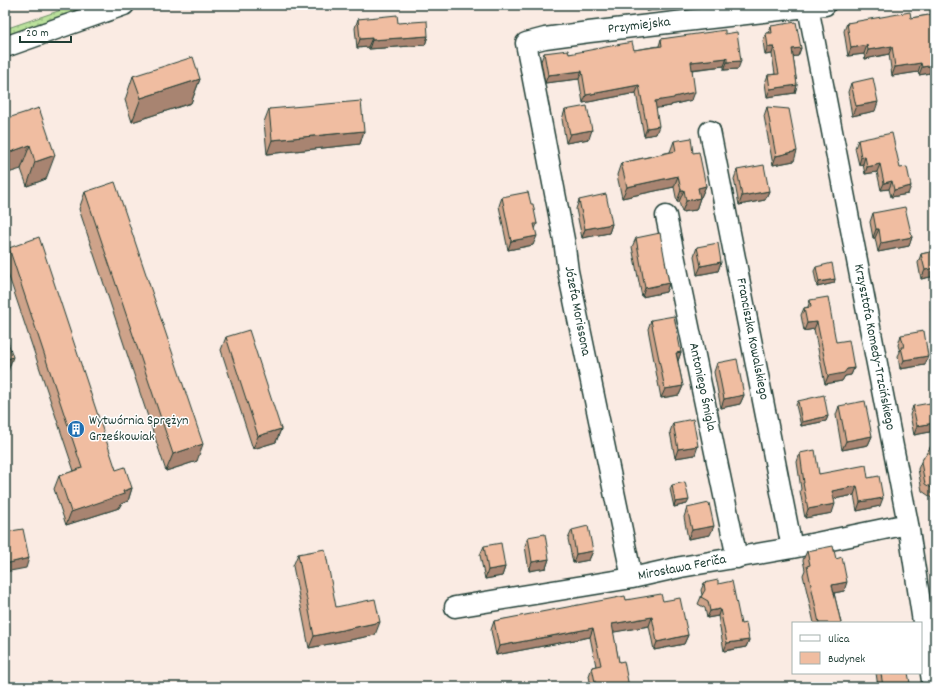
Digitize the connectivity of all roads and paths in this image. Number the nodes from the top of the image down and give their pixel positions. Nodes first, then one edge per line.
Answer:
1 (124, 5) edge
2 (816, 6) edge
3 (526, 43) joint
4 (5, 47) edge
5 (710, 131) dead end
6 (666, 216) dead end
7 (908, 524) junction
8 (792, 548) junction
9 (738, 558) junction
10 (632, 578) junction
11 (455, 607) dead end
12 (934, 687) edge

1 - 4 street
2 - 3 street, Przymiejska
2 - 7 street, Krzysztofa Komedy-Trzcińskiego
3 - 10 street, Józefa Morissona
5 - 8 street, Franciszka Kowalskiego
6 - 9 street, Antoniego Śmigla
7 - 8 street, Mirosława Feriča
7 - 12 street, Krzysztofa Komedy-Trzcińskiego
8 - 9 street, Mirosława Feriča
9 - 10 street, Mirosława Feriča
10 - 11 street, Mirosława Feriča

